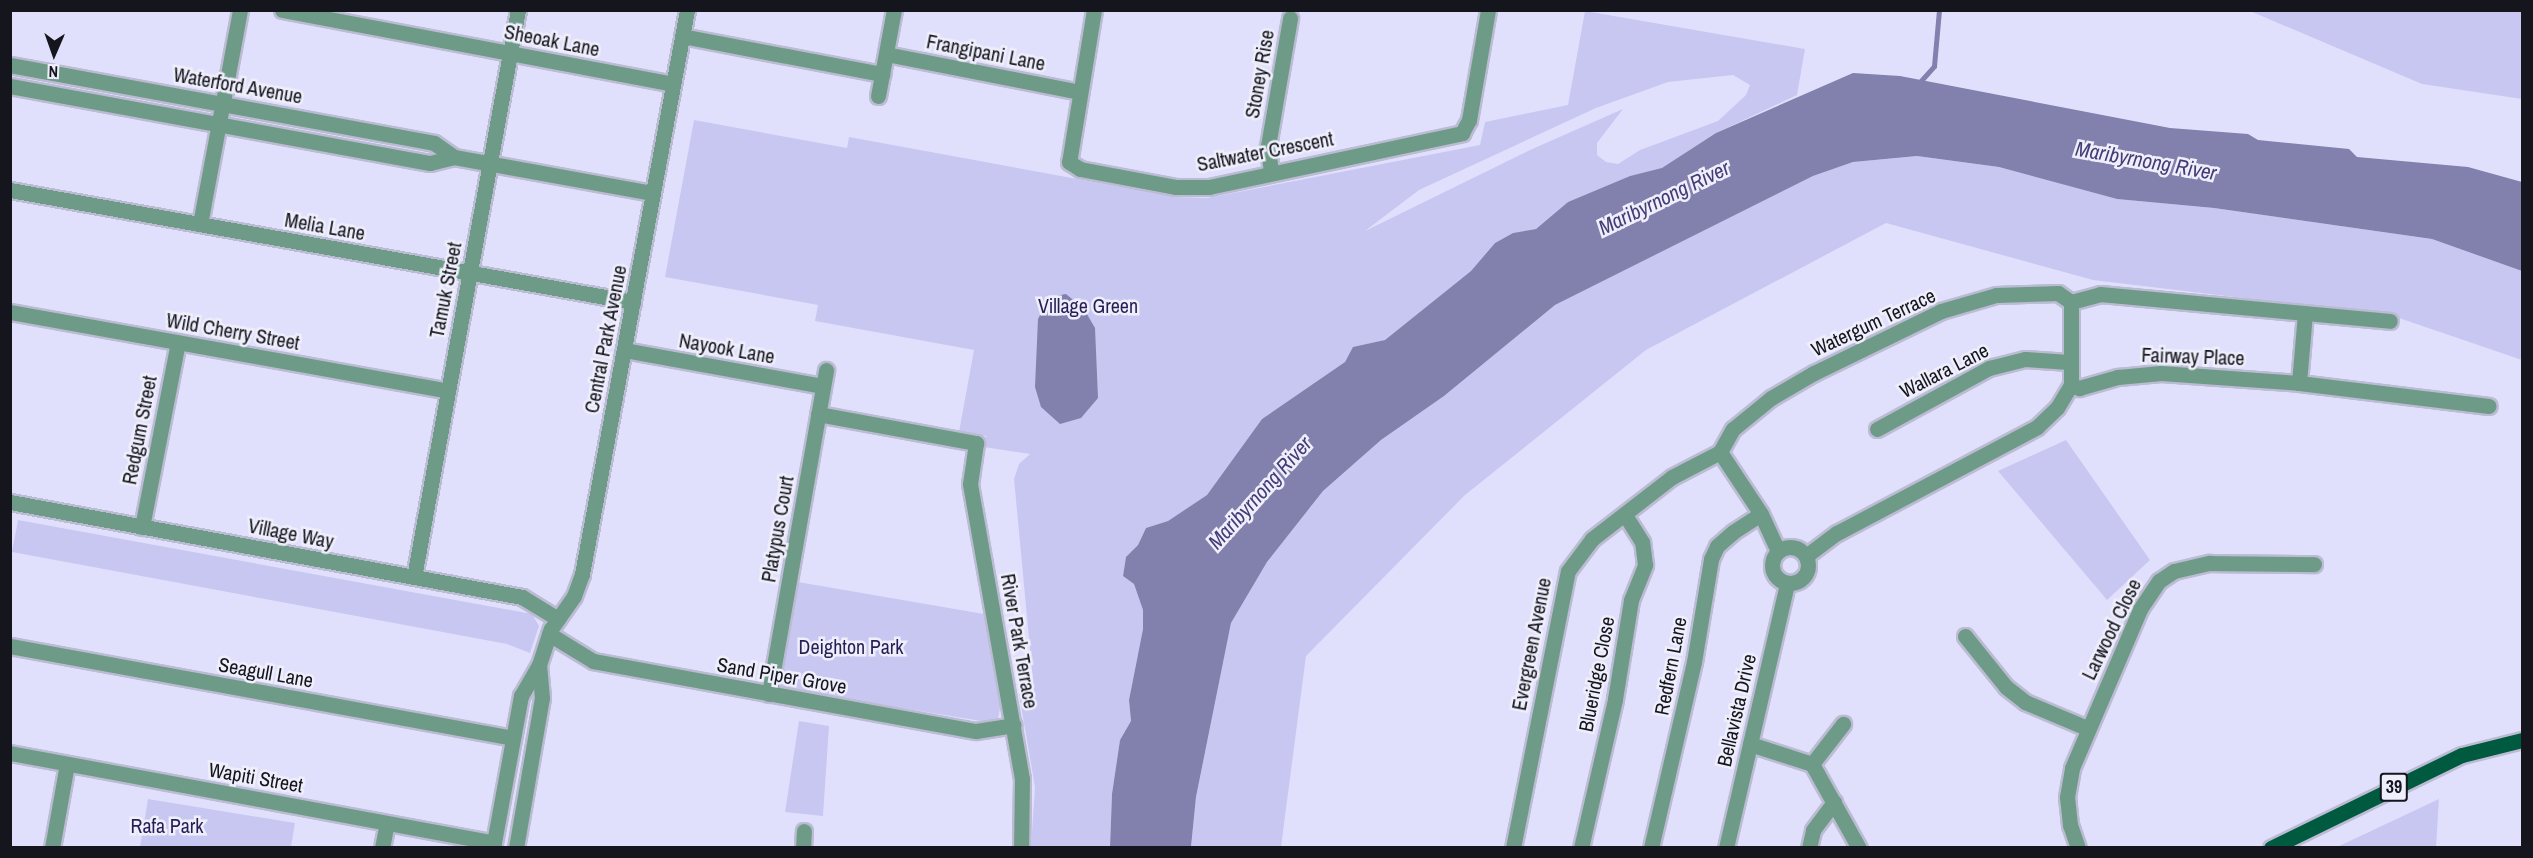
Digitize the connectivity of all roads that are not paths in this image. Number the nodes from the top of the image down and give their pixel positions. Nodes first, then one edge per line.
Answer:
1 (240, 10) edge
2 (282, 10) edge
3 (518, 10) edge
4 (687, 10) edge
5 (894, 10) edge
6 (1094, 10) edge
7 (1488, 10) edge
8 (1290, 18) dead end
9 (682, 36) junction
10 (510, 54) junction
11 (886, 54) junction
12 (10, 65) edge
13 (882, 74) junction
14 (673, 84) junction
15 (10, 86) edge
16 (1079, 92) junction
17 (878, 96) dead end
18 (223, 103) junction
19 (219, 124) junction
20 (454, 157) junction
21 (490, 164) junction
22 (1271, 172) junction
23 (10, 190) edge
24 (653, 193) junction
25 (200, 224) junction
26 (470, 274) junction
27 (633, 302) junction
28 (2071, 302) junction
29 (10, 312) edge
30 (2305, 313) junction
31 (2390, 321) dead end
32 (178, 342) junction
33 (624, 350) junction
34 (2069, 362) junction
35 (826, 370) dead end
36 (2299, 383) junction
37 (823, 386) junction
38 (2071, 386) junction
39 (447, 392) junction
40 (2489, 406) dead end
41 (818, 414) junction
42 (1877, 429) dead end
43 (1720, 452) junction
44 (10, 502) edge
45 (1761, 514) junction
46 (1625, 515) junction
47 (142, 527) junction
48 (1778, 551) junction
49 (1806, 556) junction
50 (2314, 564) dead end
51 (414, 577) junction
52 (1787, 583) junction
53 (558, 619) junction
54 (549, 634) junction
55 (1965, 636) dead end
56 (10, 646) edge
57 (539, 665) junction
58 (769, 694) junction
59 (1843, 724) dead end
60 (1014, 725) junction
61 (2087, 728) junction
62 (513, 738) junction
63 (2523, 740) edge
64 (1750, 744) junction
65 (10, 753) edge
66 (67, 764) junction
67 (1812, 764) junction
68 (1834, 802) junction
69 (387, 823) junction
70 (804, 831) dead end
71 (493, 845) edge
72 (52, 848) edge
73 (382, 848) edge
74 (516, 848) edge
75 (803, 848) edge
76 (1021, 848) edge
77 (1513, 848) edge
78 (1581, 848) edge
79 (1651, 848) edge
80 (1726, 848) edge
81 (1809, 848) edge
82 (1859, 848) edge
83 (2078, 848) edge
84 (2271, 848) edge

1 - 18 street
2 - 10 street, Sheoak Lane
3 - 10 street, Tamuk Street
4 - 9 street, Central Park Avenue
5 - 11 street
6 - 16 street, Saltwater Crescent
7 - 22 street, Saltwater Crescent
8 - 22 street, Stoney Rise
9 - 13 street
9 - 14 street, Central Park Avenue
10 - 14 street, Sheoak Lane
10 - 21 street, Tamuk Street
11 - 13 street
11 - 16 street, Frangipani Lane
12 - 18 street, Waterford Avenue
13 - 17 street
14 - 24 street, Central Park Avenue
15 - 19 street, Waterford Avenue
16 - 22 street, Saltwater Crescent
18 - 19 street
18 - 20 street, Waterford Avenue
19 - 20 street, Waterford Avenue
19 - 25 street
20 - 21 street, Waterford Avenue
21 - 24 street, Waterford Avenue
21 - 26 street, Tamuk Street
23 - 25 street, Melia Lane
24 - 27 street, Central Park Avenue
25 - 26 street, Melia Lane
26 - 27 street, Melia Lane
26 - 39 street, Tamuk Street
27 - 33 street, Central Park Avenue
28 - 30 street
28 - 34 street
28 - 43 street, Watergum Terrace
29 - 32 street, Wild Cherry Street
30 - 31 street
30 - 36 street
32 - 39 street, Wild Cherry Street
32 - 47 street, Redgum Street
33 - 37 street, Nayook Lane
33 - 53 street, Central Park Avenue
34 - 38 street
34 - 42 street, Wallara Lane
35 - 37 street, Platypus Court
36 - 38 street, Fairway Place
36 - 40 street, Fairway Place
37 - 41 street, Platypus Court
38 - 49 street
39 - 51 street, Tamuk Street
41 - 58 street, Platypus Court
41 - 60 street, River Park Terrace
43 - 45 street
43 - 46 street, Evergreen Avenue
44 - 47 street, Village Way
45 - 48 street
45 - 79 street, Redfern Lane
46 - 77 street, Evergreen Avenue
46 - 78 street, Blueridge Close
47 - 51 street, Village Way
48 - 49 street
48 - 52 street
49 - 52 street
50 - 61 street, Larwood Close
51 - 53 street, Village Way
52 - 64 street, Bellavista Drive
53 - 54 street, Central Park Avenue
54 - 57 street, Central Park Avenue
54 - 58 street, Sand Piper Grove
55 - 61 street
56 - 62 street, Seagull Lane
57 - 62 street, Central Park Avenue
57 - 74 street, Central Park Avenue
58 - 60 street, Sand Piper Grove
59 - 67 street
60 - 76 street, River Park Terrace
61 - 83 street, Larwood Close
62 - 71 street, Central Park Avenue
63 - 84 main road, 39
64 - 67 street
64 - 80 street, Bellavista Drive
65 - 66 street, Wapiti Street
66 - 69 street, Wapiti Street
66 - 72 street
67 - 68 street
68 - 81 street
68 - 82 street
69 - 71 street, Wapiti Street
69 - 73 street
70 - 75 street

